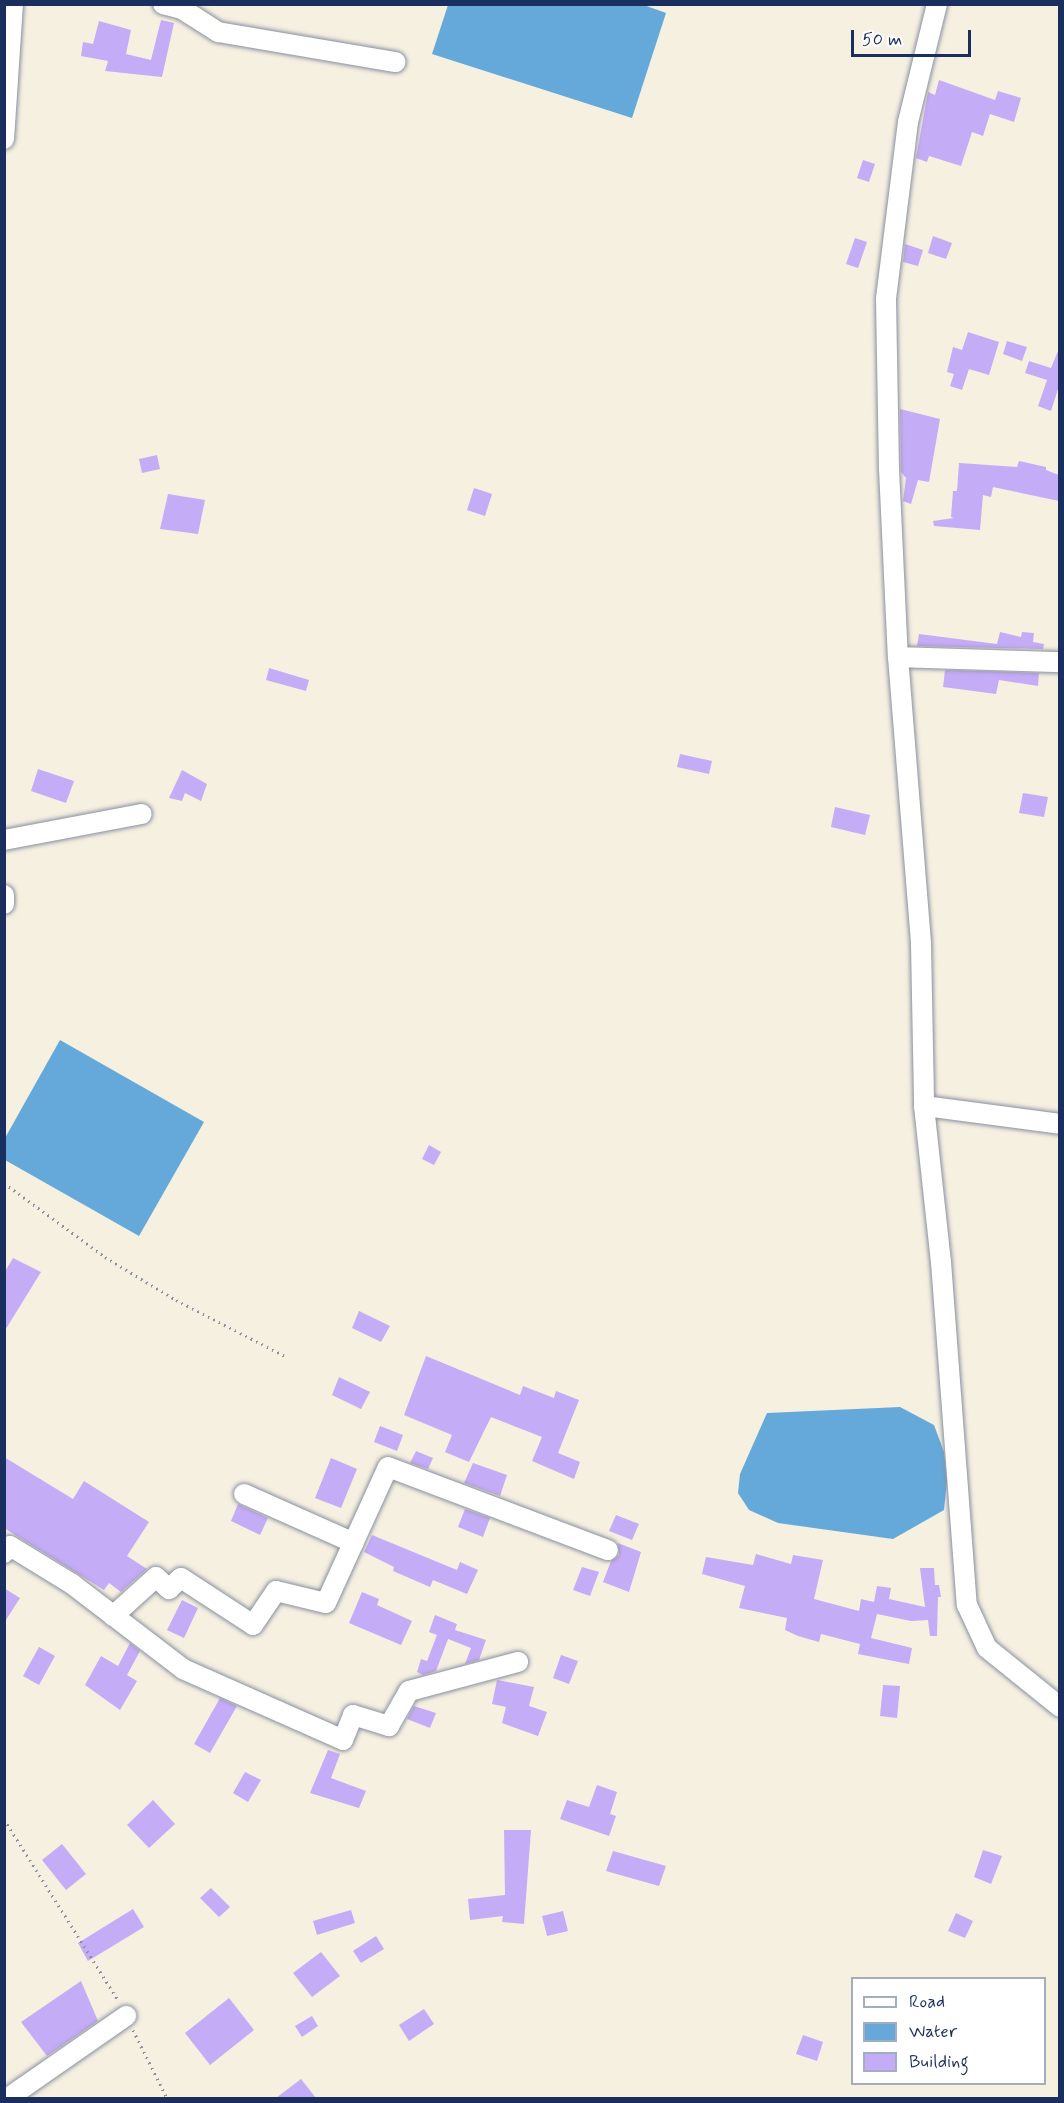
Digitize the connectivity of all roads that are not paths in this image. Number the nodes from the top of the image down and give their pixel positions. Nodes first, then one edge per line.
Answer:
1 (13, 4) edge
2 (163, 4) edge
3 (937, 4) edge
4 (395, 62) dead end
5 (6, 98) edge
6 (4, 139) edge
7 (898, 657) junction
8 (1059, 662) edge
9 (142, 814) dead end
10 (4, 840) edge
11 (4, 895) edge
12 (4, 904) edge
13 (924, 1107) junction
14 (1059, 1124) edge
15 (244, 1494) dead end
16 (354, 1543) junction
17 (608, 1550) dead end
18 (4, 1553) edge
19 (113, 1616) junction
20 (518, 1662) dead end
21 (1059, 1707) edge
22 (126, 2016) road end
23 (8, 2098) edge

1 - 5 street
2 - 4 street
3 - 7 street
5 - 6 street
7 - 8 street
7 - 13 street
9 - 10 street
11 - 12 street
13 - 14 street
13 - 21 street
15 - 16 street
16 - 17 street
16 - 19 street
18 - 19 street
19 - 20 street
22 - 23 street

